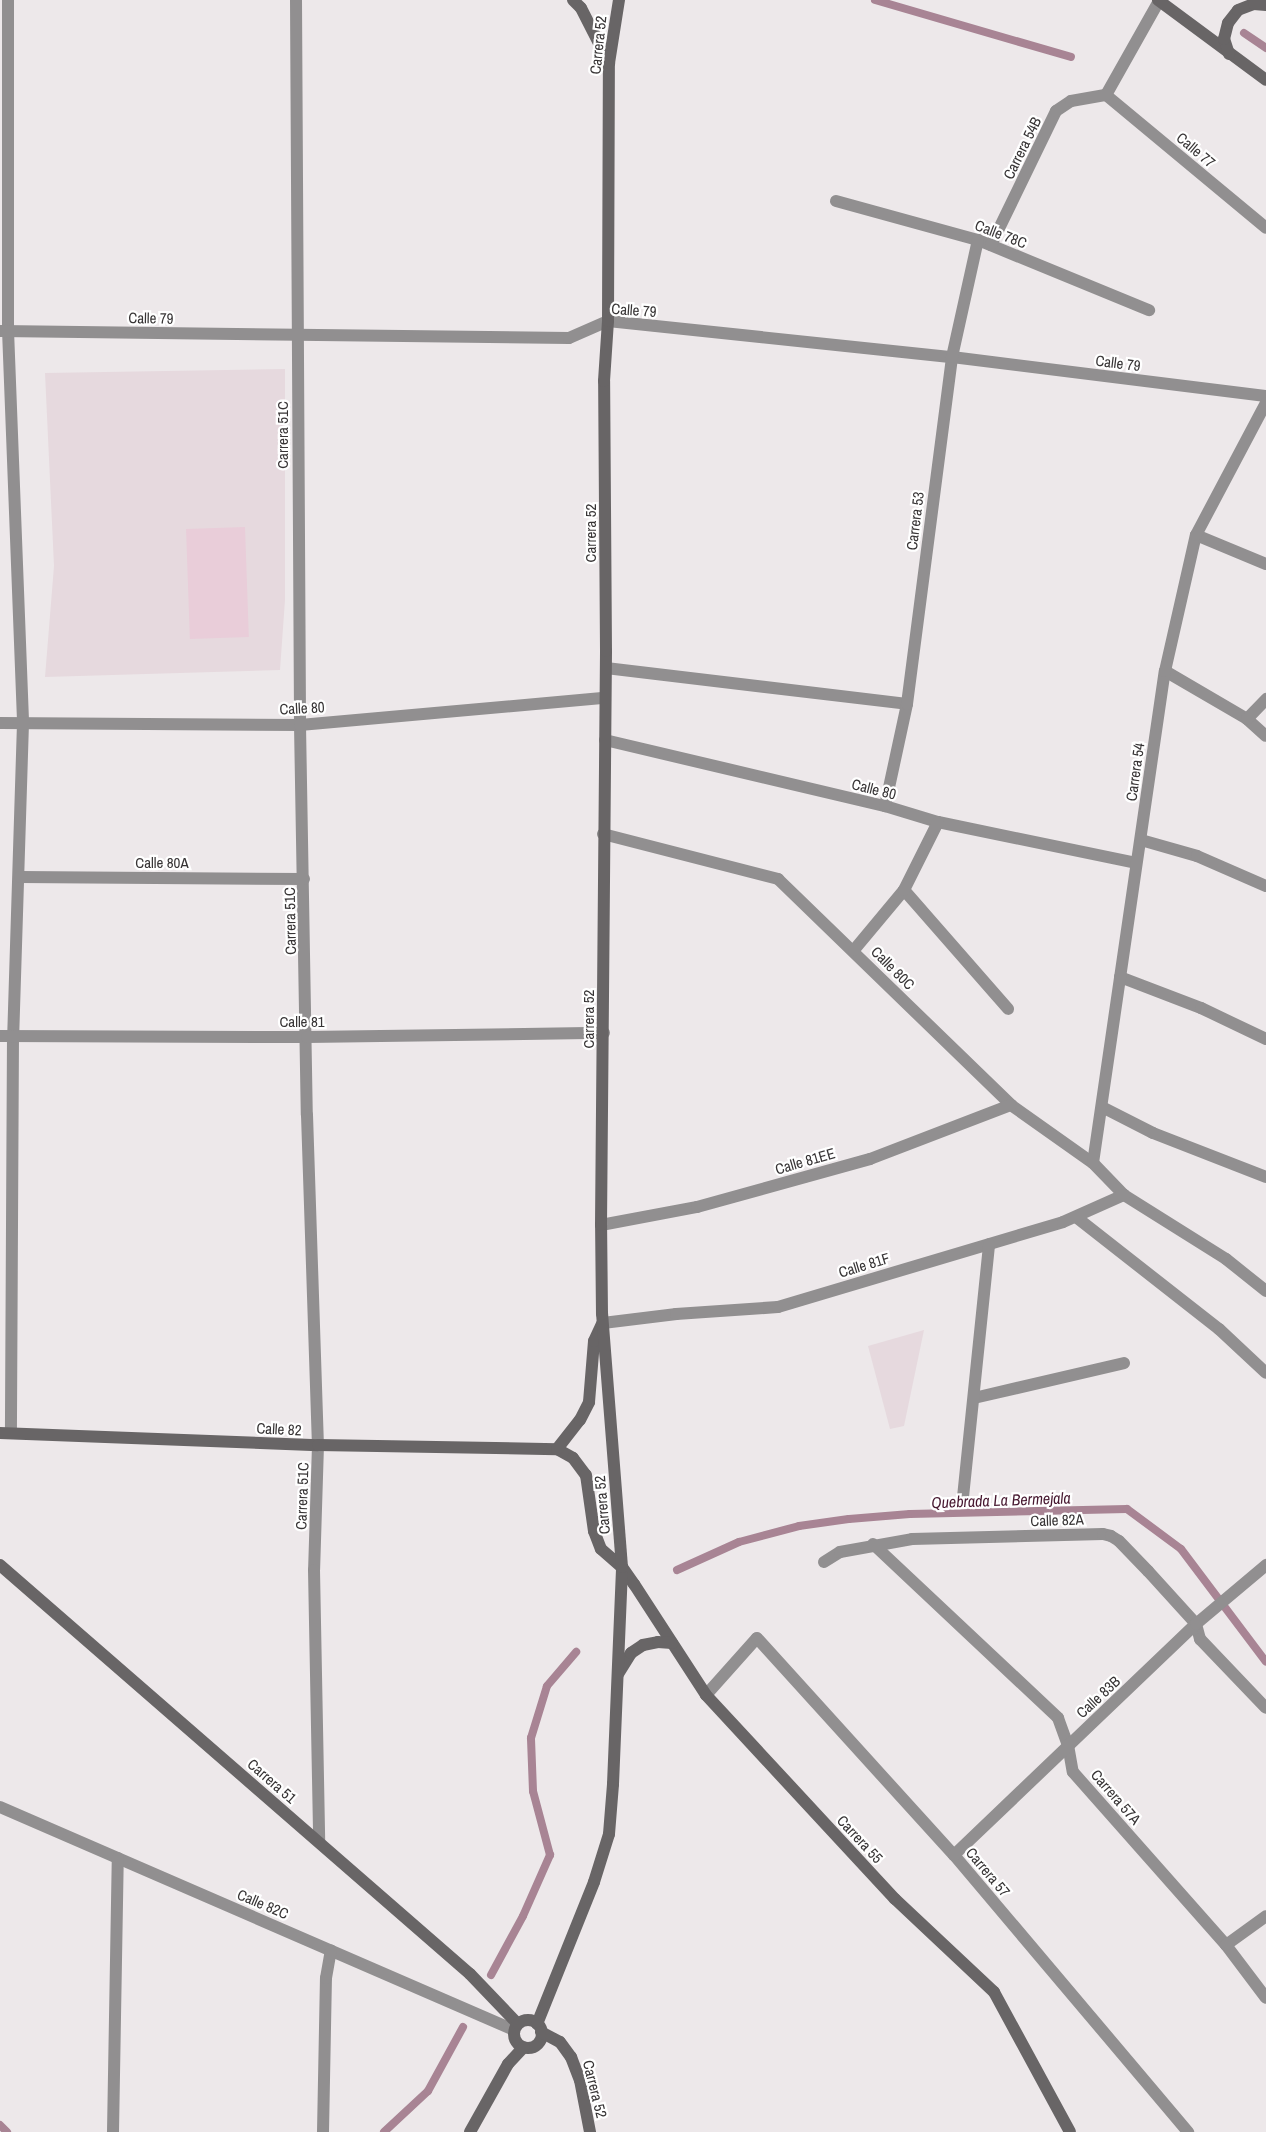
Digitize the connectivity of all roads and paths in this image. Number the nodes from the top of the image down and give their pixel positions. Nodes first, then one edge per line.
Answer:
1 (8, 0) edge
2 (296, 0) edge
3 (573, 0) edge
4 (619, 0) edge
5 (1159, 1) edge
6 (1265, 2) edge
7 (1229, 54) junction
8 (609, 63) junction
9 (1266, 80) edge
10 (1106, 95) junction
11 (836, 201) dead end
12 (1266, 228) edge
13 (978, 240) junction
14 (990, 245) junction
15 (1149, 310) dead end
16 (608, 321) junction
17 (4, 330) edge
18 (297, 335) junction
19 (952, 357) junction
20 (1266, 396) edge
21 (1266, 403) edge
22 (1196, 535) junction
23 (1266, 564) edge
24 (606, 668) junction
25 (1165, 671) junction
26 (605, 698) junction
27 (1266, 699) edge
28 (907, 704) junction
29 (1247, 719) junction
30 (0, 723) edge
31 (23, 723) junction
32 (300, 725) junction
33 (1266, 736) edge
34 (605, 740) junction
35 (885, 806) junction
36 (938, 822) junction
37 (603, 834) junction
38 (1141, 840) junction
39 (1136, 863) junction
40 (20, 877) junction
41 (304, 879) junction
42 (1266, 886) edge
43 (904, 890) junction
44 (854, 950) junction
45 (1120, 977) junction
46 (1008, 1009) dead end
47 (604, 1033) junction
48 (13, 1035) junction
49 (0, 1036) edge
50 (307, 1037) junction
51 (1266, 1039) edge
52 (1011, 1105) junction
53 (1102, 1107) junction
54 (1093, 1163) junction
55 (1266, 1177) edge
56 (1124, 1195) junction
57 (1076, 1217) junction
58 (601, 1225) junction
59 (989, 1244) junction
60 (1266, 1291) edge
61 (603, 1323) junction
62 (1124, 1363) dead end
63 (1266, 1373) edge
64 (974, 1398) junction
65 (5, 1433) edge
66 (318, 1445) junction
67 (557, 1449) junction
68 (963, 1497) dead end
69 (873, 1544) junction
70 (824, 1562) dead end
71 (0, 1565) edge
72 (1266, 1565) edge
73 (621, 1567) junction
74 (1196, 1624) junction
75 (672, 1643) junction
76 (617, 1678) junction
77 (706, 1695) junction
78 (1266, 1708) edge
79 (1068, 1745) junction
80 (0, 1807) edge
81 (319, 1842) junction
82 (954, 1855) junction
83 (118, 1858) junction
84 (1266, 1916) edge
85 (1226, 1945) junction
86 (331, 1950) junction
87 (1266, 1998) edge
88 (516, 2027) junction
89 (539, 2028) junction
90 (524, 2047) junction
91 (114, 2132) edge
92 (323, 2132) edge
93 (470, 2132) edge
94 (590, 2132) edge
95 (1070, 2132) edge
96 (1188, 2132) edge

1 - 17 street
2 - 18 street, Carrera 51C
3 - 8 main road
4 - 8 main road, Carrera 52
5 - 7 main road
5 - 10 street
6 - 7 main road
7 - 9 main road
8 - 16 main road, Carrera 52
10 - 12 street, Calle 77
10 - 14 street, Carrera 54B
11 - 13 street, Calle 78C
13 - 14 street, Calle 78C
13 - 19 street, Carrera 53
14 - 15 street, Calle 78C
16 - 18 street, Calle 79
16 - 19 street, Calle 79
16 - 24 main road, Carrera 52
17 - 18 street, Calle 79
17 - 31 street
18 - 32 street, Carrera 51C
19 - 20 street, Calle 79
19 - 28 street, Carrera 53
21 - 22 street, Carrera 54
22 - 23 street
22 - 25 street, Carrera 54
24 - 26 main road, Carrera 52
24 - 28 street
25 - 29 street
25 - 38 street, Carrera 54
26 - 32 street, Calle 80
26 - 34 main road, Carrera 52
27 - 29 street
28 - 35 street, Carrera 53
29 - 33 street
30 - 31 street, Calle 80
31 - 32 street, Calle 80
31 - 40 street
32 - 41 street, Carrera 51C
34 - 35 street, Calle 80
34 - 37 main road, Carrera 52
35 - 36 street, Calle 80
36 - 39 street, Calle 80
36 - 43 street
37 - 44 street, Calle 80C
37 - 47 main road, Carrera 52
38 - 39 street, Carrera 54
38 - 42 street
39 - 45 street, Carrera 54
40 - 41 street, Calle 80A
40 - 48 street
41 - 50 street, Carrera 51C
43 - 44 street
43 - 46 street
44 - 52 street, Calle 80C
45 - 51 street
45 - 53 street, Carrera 54
47 - 50 street, Calle 81
47 - 58 main road, Carrera 52
48 - 49 street, Calle 81
48 - 50 street, Calle 81
48 - 65 street
50 - 66 street, Carrera 51C
52 - 54 street, Calle 80C
52 - 58 street, Calle 81EE
53 - 54 street, Carrera 54
53 - 55 street
54 - 56 street, Calle 80C
56 - 57 street, Calle 81F
56 - 60 street, Calle 80C
57 - 59 street, Calle 81F
57 - 63 street
58 - 61 main road, Carrera 52
59 - 61 street, Calle 81F
59 - 64 street
61 - 67 main road
61 - 73 main road, Carrera 52
62 - 64 street
64 - 68 street
65 - 66 main road, Calle 82
66 - 67 main road, Calle 82
66 - 81 street, Carrera 51C
67 - 73 main road
69 - 70 street, Calle 82A
69 - 74 street, Calle 82A
69 - 79 street, Carrera 57A
71 - 81 main road, Carrera 51
72 - 74 street, Calle 83B
73 - 75 main road, Carrera 55
73 - 76 main road, Carrera 52
74 - 78 street, Calle 82A
74 - 79 street, Calle 83B
75 - 76 main road
75 - 77 main road, Carrera 55
76 - 89 main road, Carrera 52
77 - 82 street, Carrera 57
77 - 95 main road, Carrera 55
79 - 82 street, Calle 83B
79 - 85 street, Carrera 57A
80 - 83 street, Calle 82C
81 - 88 main road, Carrera 51
82 - 96 street, Carrera 57
83 - 86 street, Calle 82C
83 - 91 street
84 - 85 street
85 - 87 street, Carrera 57A
86 - 88 street, Calle 82C
86 - 92 street
88 - 89 main road
88 - 90 main road
89 - 90 main road
89 - 94 main road, Carrera 52
90 - 93 main road

